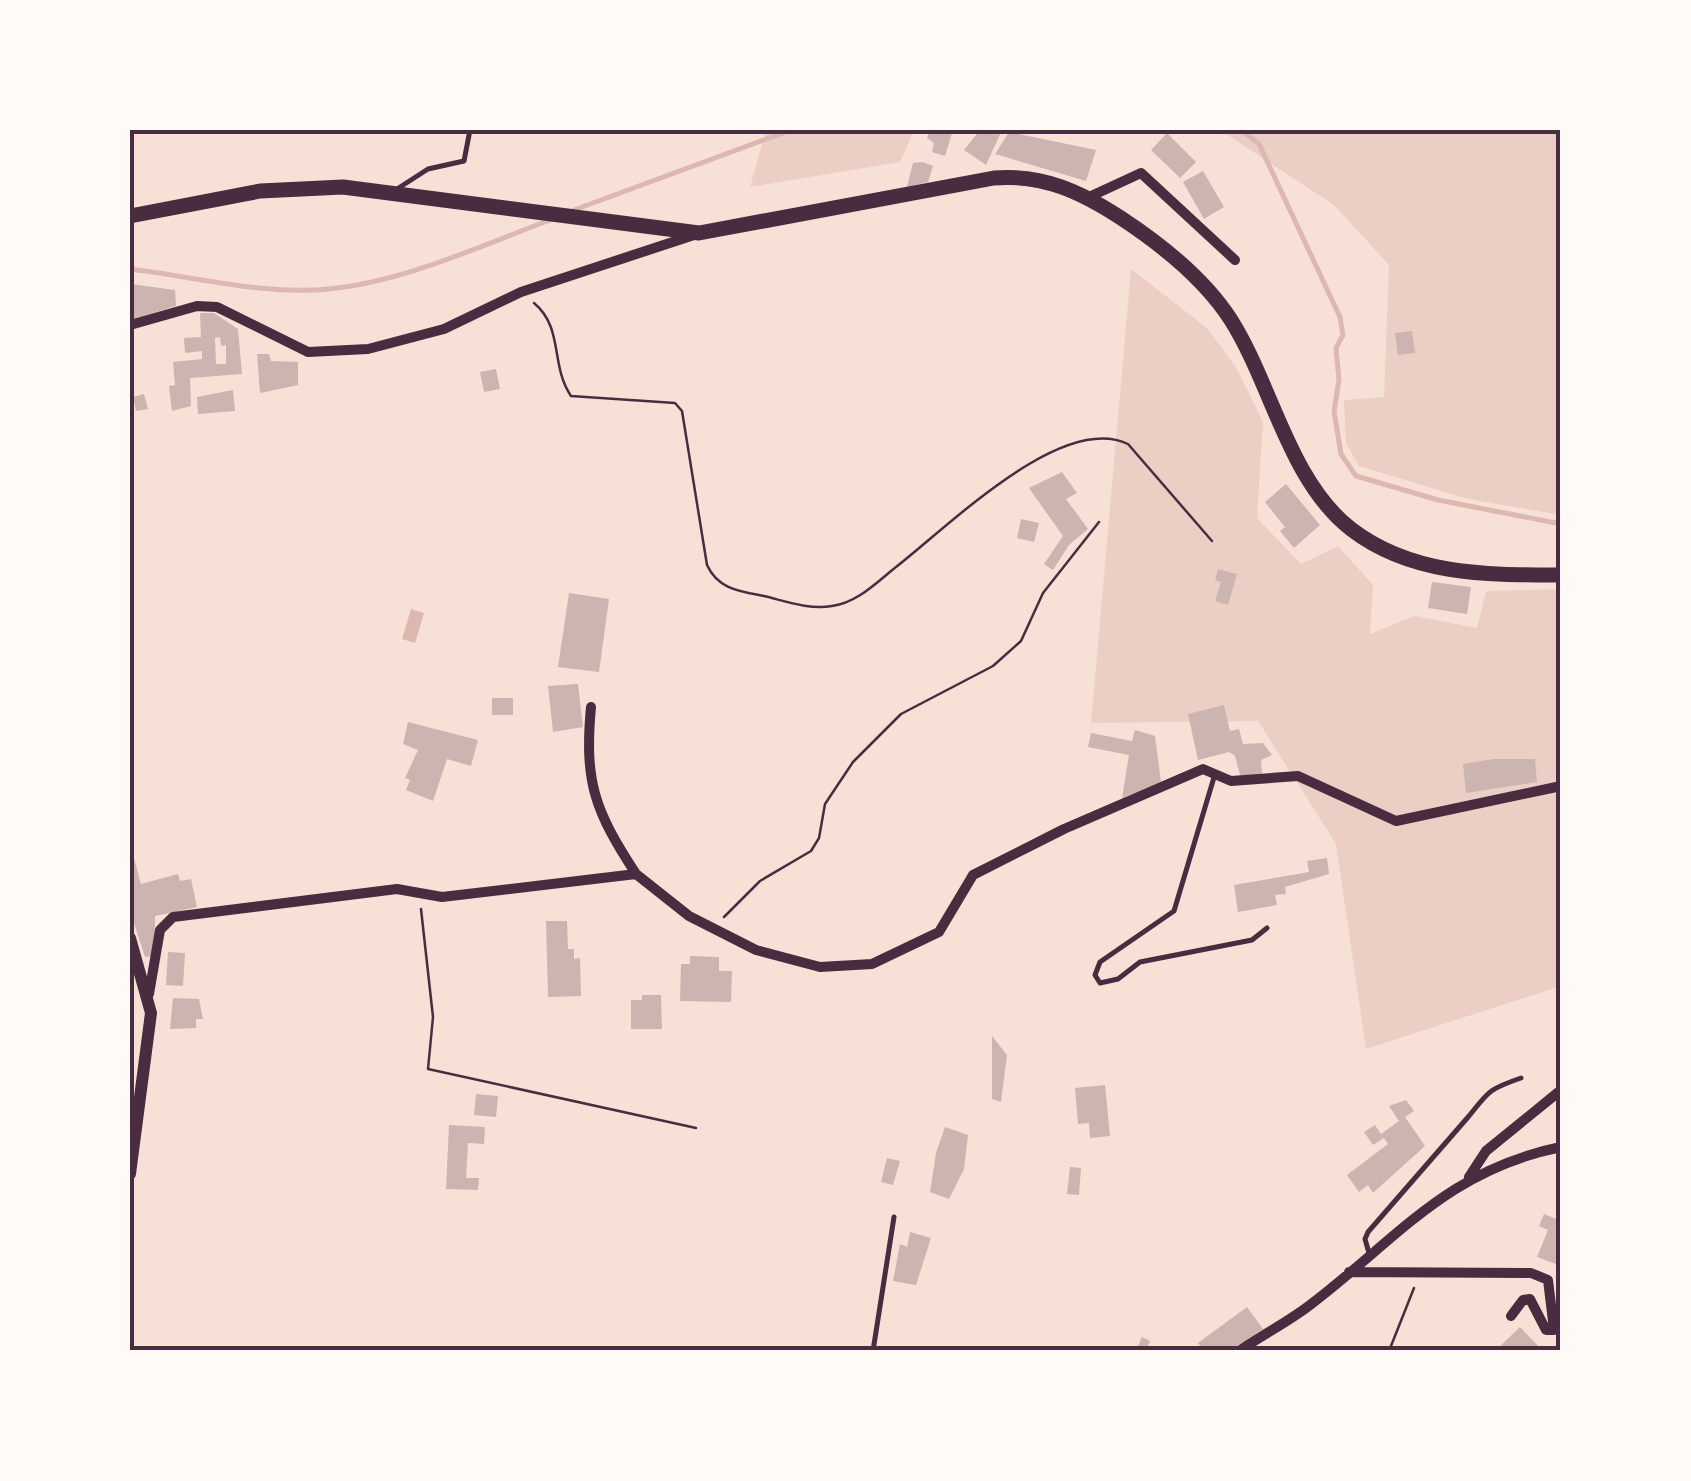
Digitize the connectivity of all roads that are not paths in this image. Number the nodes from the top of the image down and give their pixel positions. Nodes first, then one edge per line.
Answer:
1 (470, 130) edge
2 (394, 191) junction
3 (1088, 197) junction
4 (130, 216) edge
5 (699, 233) junction
6 (1235, 260) dead end
7 (130, 325) edge
8 (1561, 575) edge
9 (590, 707) dead end
10 (1215, 774) junction
11 (1561, 786) edge
12 (636, 874) junction
13 (1267, 928) dead end
14 (130, 938) edge
15 (150, 994) junction
16 (1521, 1078) dead end
17 (1561, 1090) edge
18 (1561, 1147) edge
19 (130, 1174) edge
20 (1468, 1178) junction
21 (894, 1217) dead end
22 (1370, 1253) junction
23 (1349, 1272) junction
24 (1511, 1316) dead end
25 (873, 1351) edge
26 (1239, 1351) edge

1 - 2 lane
2 - 4 main road
2 - 5 main road
3 - 5 main road
3 - 6 street
3 - 8 main road
5 - 7 street
9 - 12 street
10 - 11 street
10 - 12 street
10 - 13 lane
12 - 15 street
14 - 15 street
15 - 19 street
16 - 22 lane
17 - 20 street
18 - 20 street
20 - 22 street
21 - 25 lane
22 - 23 street
23 - 24 street
23 - 26 street

